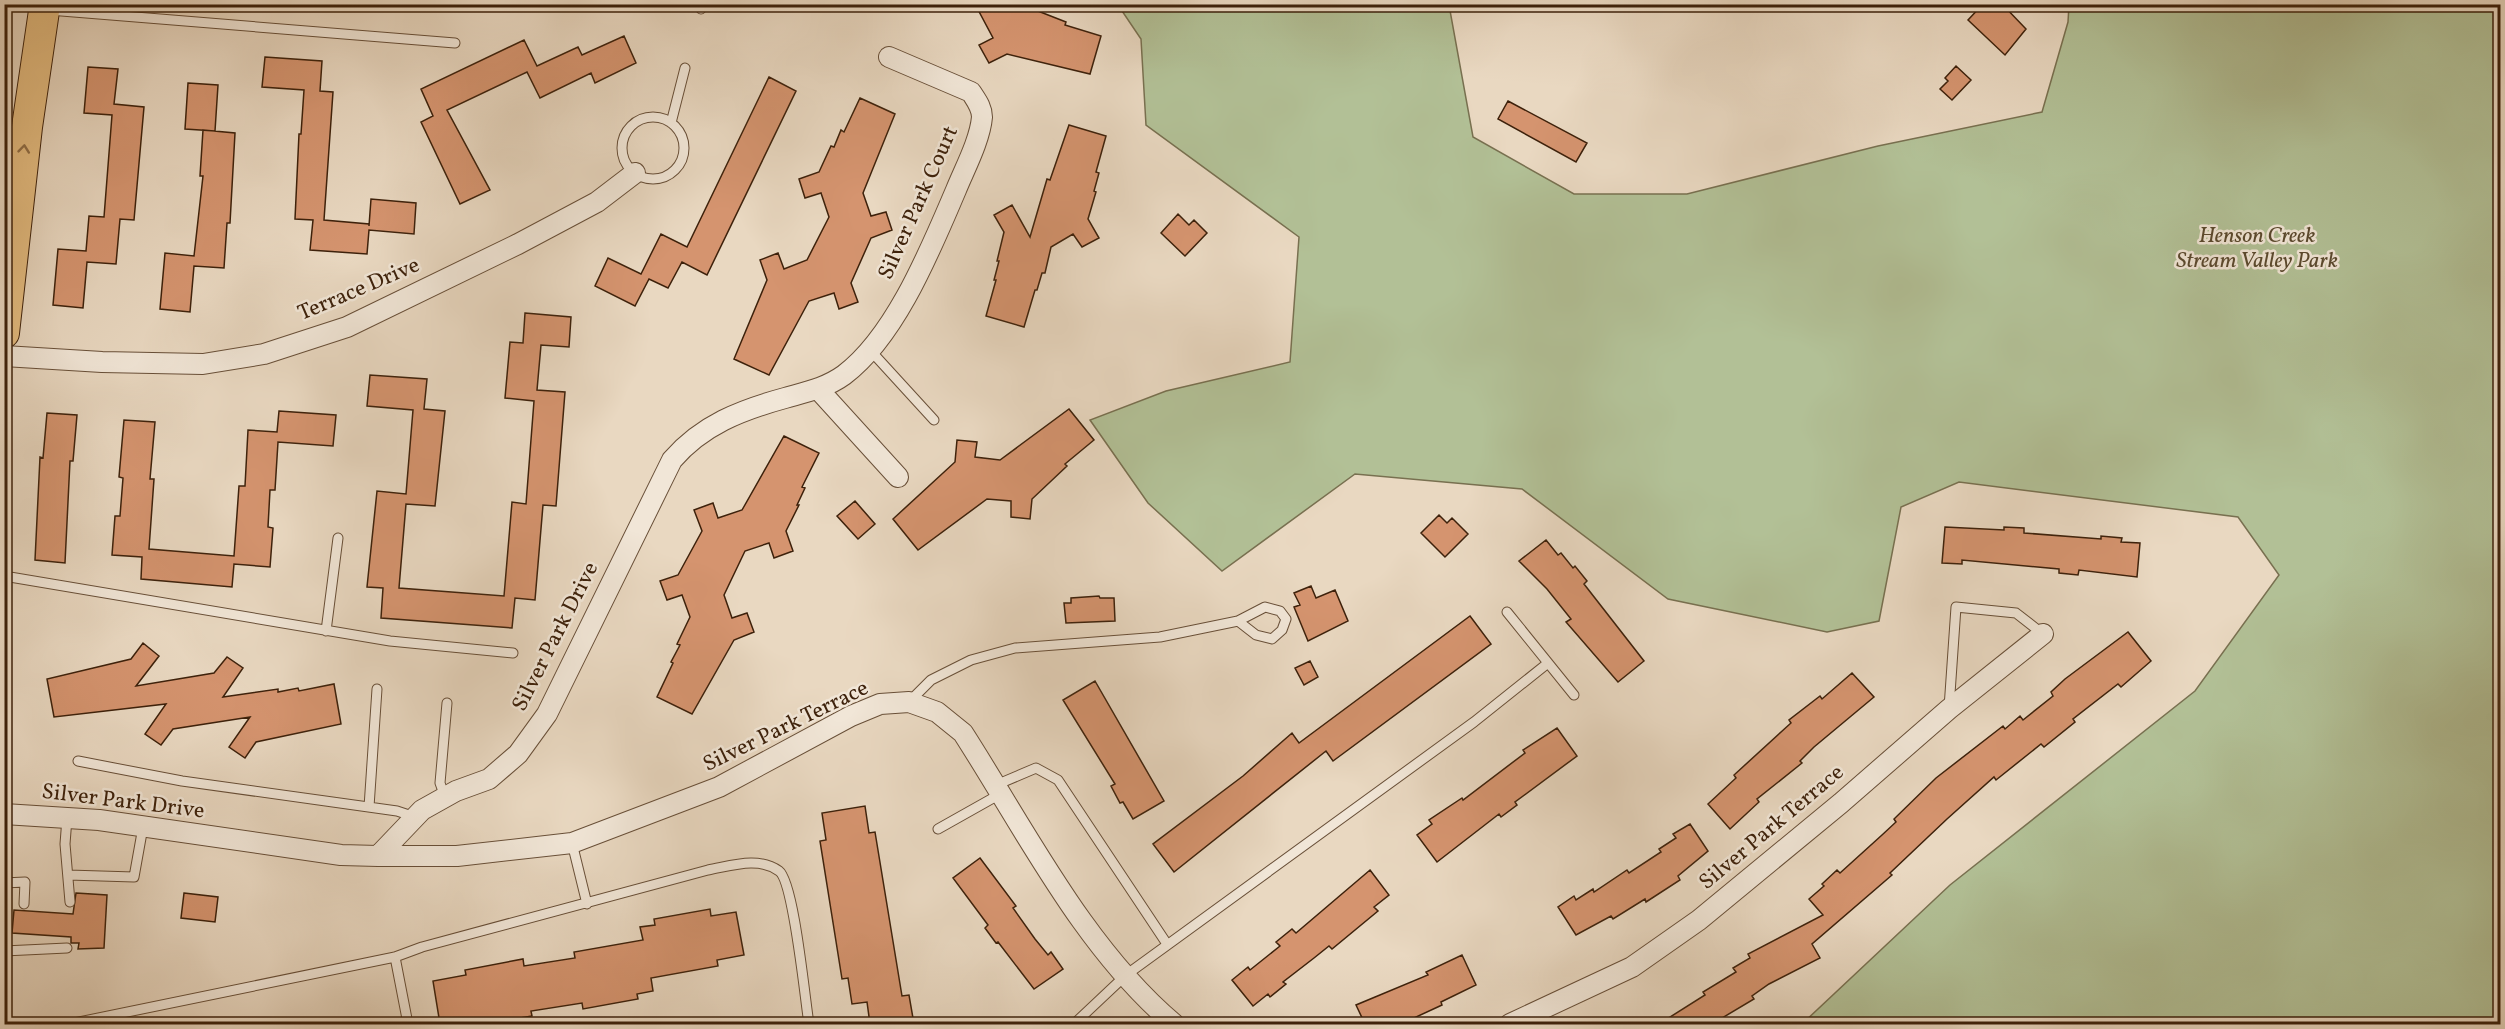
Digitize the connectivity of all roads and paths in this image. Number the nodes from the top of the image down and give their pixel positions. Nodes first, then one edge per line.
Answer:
1 (44, 7) edge
2 (455, 43) dead end
3 (889, 57) dead end
4 (685, 68) dead end
5 (671, 123) junction
6 (635, 173) junction
7 (4, 333) edge
8 (870, 350) junction
9 (4, 356) edge
10 (818, 389) junction
11 (934, 420) dead end
12 (898, 477) dead end
13 (338, 538) dead end
14 (4, 576) edge
15 (1507, 612) dead end
16 (1238, 621) junction
17 (326, 631) junction
18 (2043, 634) joint
19 (513, 653) dead end
20 (1548, 663) junction
21 (377, 689) dead end
22 (1574, 695) dead end
23 (909, 702) junction
24 (447, 703) dead end
25 (1948, 709) junction
26 (78, 761) dead end
27 (999, 789) junction
28 (445, 797) junction
29 (369, 807) junction
30 (4, 814) edge
31 (415, 817) junction
32 (67, 818) junction
33 (143, 827) junction
34 (938, 830) dead end
35 (572, 843) junction
36 (378, 856) junction
37 (68, 875) junction
38 (4, 883) edge
39 (70, 902) dead end
40 (24, 904) dead end
41 (587, 904) junction
42 (1167, 944) junction
43 (67, 948) dead end
44 (4, 951) edge
45 (395, 957) junction
46 (1126, 975) junction
47 (1547, 1017) edge
48 (69, 1024) edge
49 (408, 1024) edge
50 (809, 1024) edge
51 (1074, 1024) edge
52 (1174, 1024) edge
53 (1510, 1024) edge

1 - 2 lane
7 -> 1 main road
3 - 8 street, Silver Park Court
4 - 5 lane
5 - 6 lane
5 - 6 lane
6 - 9 street, Terrace Drive
8 - 10 street, Silver Park Court
8 - 11 lane
10 - 12 street
10 - 28 street, Silver Park Drive
13 - 17 lane
14 - 17 lane
15 - 20 lane
16 - 16 lane
16 - 23 lane
17 - 19 lane
18 - 25 street, Silver Park Terrace
18 - 25 lane
20 - 22 lane
20 - 42 lane
21 - 29 lane
23 - 27 street, Silver Park Terrace
23 - 35 street, Silver Park Terrace
24 - 28 lane
25 - 47 street, Silver Park Terrace
26 - 29 lane
27 - 34 lane
27 - 42 lane
27 - 46 street, Silver Park Terrace
28 - 31 street, Silver Park Drive
29 - 31 lane
30 - 32 street, Silver Park Drive
31 - 36 street, Silver Park Drive
32 - 33 street, Silver Park Drive
32 - 37 lane
33 - 36 street, Silver Park Drive
33 - 37 lane
35 - 36 street, Silver Park Terrace
35 - 41 lane
37 - 39 lane
38 - 40 lane
41 - 45 lane
41 - 50 lane
42 - 46 lane
43 - 44 lane
45 - 48 lane
45 - 49 lane
46 - 51 lane
46 - 52 street, Silver Park Terrace
47 - 53 street, Silver Park Terrace

